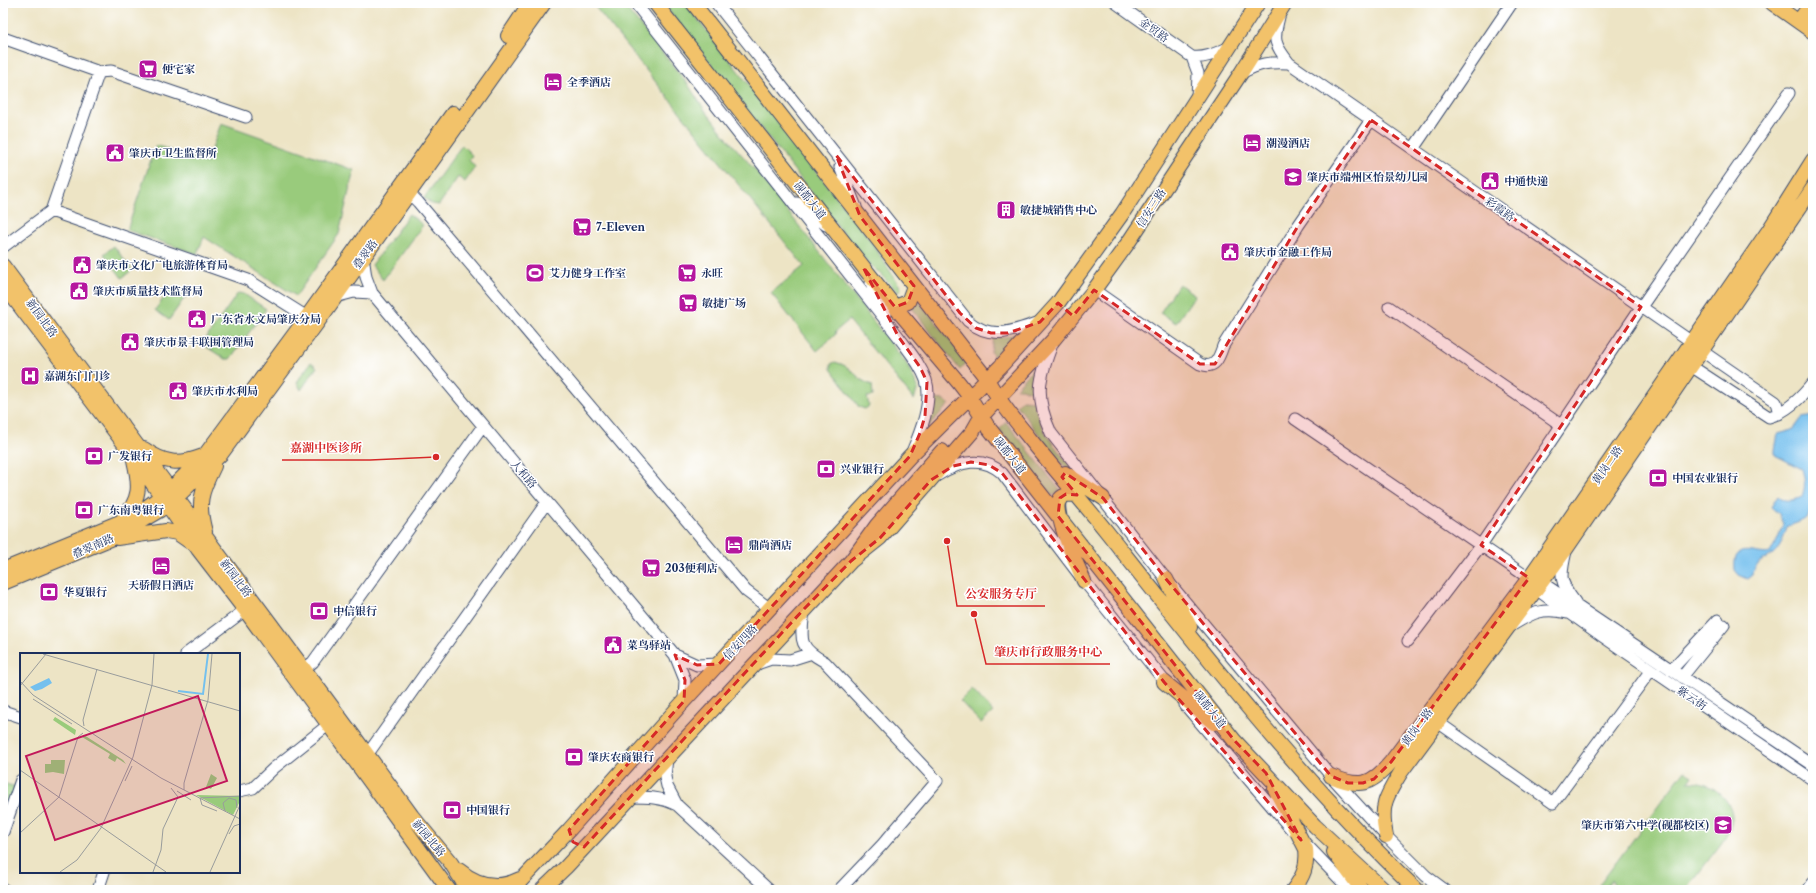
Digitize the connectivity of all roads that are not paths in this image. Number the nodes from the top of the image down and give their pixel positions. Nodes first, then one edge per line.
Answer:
1 (530, 3) edge
2 (544, 3) edge
3 (636, 3) edge
4 (655, 3) edge
5 (693, 3) edge
6 (716, 3) edge
7 (1116, 3) edge
8 (1258, 3) edge
9 (1512, 3) edge
10 (1772, 3) edge
11 (1283, 7) edge
12 (1807, 7) edge
13 (1799, 21) junction
14 (1813, 32) edge
15 (3, 38) edge
16 (1230, 46) junction
17 (1192, 57) junction
18 (1289, 63) junction
19 (99, 72) junction
20 (1241, 73) junction
21 (1789, 93) dead end
22 (1197, 99) junction
23 (246, 117) dead end
24 (1371, 120) junction
25 (1413, 149) junction
26 (836, 155) junction
27 (1813, 160) edge
28 (1813, 188) edge
29 (783, 191) junction
30 (409, 193) junction
31 (51, 211) junction
32 (860, 216) junction
33 (836, 233) junction
34 (3, 247) edge
35 (363, 257) junction
36 (3, 266) edge
37 (863, 267) junction
38 (3, 284) edge
39 (914, 286) junction
40 (1094, 290) junction
41 (372, 293) junction
42 (335, 297) junction
43 (1058, 303) junction
44 (1389, 307) dead end
45 (1641, 307) junction
46 (895, 308) junction
47 (1073, 316) junction
48 (307, 317) junction
49 (1040, 322) junction
50 (898, 336) junction
51 (1054, 339) junction
52 (1697, 346) junction
53 (1691, 366) junction
54 (987, 379) junction
55 (1813, 383) edge
56 (969, 396) junction
57 (998, 399) junction
58 (1779, 414) junction
59 (981, 417) junction
60 (1295, 419) dead end
61 (1561, 425) junction
62 (484, 426) junction
63 (118, 430) junction
64 (231, 430) junction
65 (134, 449) junction
66 (221, 454) junction
67 (205, 455) junction
68 (910, 456) junction
69 (1049, 463) junction
70 (895, 472) junction
71 (930, 480) junction
72 (910, 486) junction
73 (1596, 493) junction
74 (1077, 495) junction
75 (169, 497) junction
76 (1103, 498) junction
77 (547, 502) junction
78 (1058, 516) junction
79 (113, 529) junction
80 (202, 544) junction
81 (1481, 545) junction
82 (1566, 549) junction
83 (850, 561) junction
84 (217, 563) junction
85 (3, 570) edge
86 (1166, 579) junction
87 (1084, 581) junction
88 (3, 583) edge
89 (1535, 583) junction
90 (770, 609) junction
91 (804, 609) junction
92 (245, 610) junction
93 (1575, 611) junction
94 (1507, 629) junction
95 (1605, 632) junction
96 (1408, 641) dead end
97 (1203, 652) junction
98 (187, 653) edge
99 (809, 654) junction
100 (675, 655) junction
101 (719, 664) junction
102 (751, 666) junction
103 (304, 669) junction
104 (1651, 670) junction
105 (1671, 670) junction
106 (1682, 677) junction
107 (1164, 682) junction
108 (684, 701) junction
109 (3, 711) edge
110 (20, 717) edge
111 (1438, 723) junction
112 (328, 725) junction
113 (1234, 740) junction
114 (367, 755) junction
115 (667, 758) junction
116 (1808, 759) edge
117 (1813, 765) edge
118 (1396, 767) junction
119 (1266, 773) junction
120 (1331, 776) junction
121 (1813, 780) edge
122 (20, 783) edge
123 (240, 791) edge
124 (629, 798) junction
125 (677, 806) junction
126 (1315, 826) junction
127 (569, 830) junction
128 (3, 832) edge
129 (428, 835) junction
130 (1386, 836) junction
131 (1301, 840) junction
132 (416, 844) junction
133 (584, 847) junction
134 (451, 863) junction
135 (1388, 863) junction
136 (104, 873) edge
137 (525, 877) junction
138 (1813, 883) edge
139 (444, 886) edge
140 (98, 890) edge
141 (468, 890) edge
142 (512, 890) edge
143 (542, 890) edge
144 (769, 890) edge
145 (839, 890) edge
146 (1293, 890) edge
147 (1350, 890) edge
148 (1362, 890) edge
149 (1384, 890) edge
150 (1417, 890) edge
151 (1428, 890) edge
152 (1445, 890) edge
153 (1808, 890) edge

1 - 48 main road, 叠翠路
2 - 30 main road, 叠翠路
3 - 29 street, 砚都大道
4 - 33 main road, 砚都大道
5 - 32 main road
6 - 26 street
7 - 17 street, 金贸路
8 - 16 main road, 信安三路
9 - 25 street
10 - 13 main road
11 - 18 street, 彩霞路
11 - 20 main road, 信安三路
12 - 13 main road
13 - 14 main road
15 - 19 street
16 - 17 street
16 - 22 main road, 信安三路
17 - 22 street
18 - 20 street
18 - 24 street, 彩霞路
19 - 23 street
19 - 31 street
20 - 40 main road, 信安三路
21 - 45 street
22 - 43 main road, 信安三路
24 - 25 street, 彩霞路
24 - 40 street
25 - 45 street, 彩霞路
26 - 32 street
26 - 49 street
27 - 52 main road, 黄岗二路
28 - 52 main road, 黄岗二路
29 - 33 street
29 - 50 street, 砚都大道
30 - 35 main road, 叠翠路
30 - 90 street
31 - 34 street
31 - 48 street
32 - 39 main road
33 - 37 main road, 砚都大道
35 - 41 street
35 - 42 main road, 叠翠路
36 - 63 main road, 新园北路
37 - 46 main road, 砚都大道
37 - 50 street
38 - 63 main road, 新园北路
39 - 46 main road
39 - 54 main road
40 - 47 main road, 信安三路
41 - 42 street
41 - 62 street, 人和路
42 - 64 main road, 叠翠路
43 - 47 main road
43 - 49 main road, 信安三路
44 - 61 street
45 - 52 street, 彩霞路
45 - 61 street
46 - 56 main road, 砚都大道
47 - 51 main road, 信安三路
48 - 64 main road, 叠翠路
49 - 54 main road, 信安三路
50 - 68 street, 砚都大道
51 - 57 main road, 信安三路
51 - 76 street
52 - 53 main road, 黄岗二路
52 - 58 street, 彩霞路
52 - 73 main road, 黄岗二路
53 - 58 street
53 - 73 main road, 黄岗二路
54 - 56 main road, 信安三路
54 - 57 main road
55 - 58 street
56 - 59 main road, 砚都大道
56 - 68 main road, 信安四路
57 - 59 main road, 信安三路
57 - 69 main road
59 - 71 main road
59 - 72 main road
59 - 78 main road, 砚都大道
60 - 81 street, 紫云街
61 - 81 street
62 - 77 street, 人和路
62 - 103 street
63 - 65 main road, 新园北路
64 - 66 main road, 叠翠路
64 - 67 main road, 叠翠路
65 - 67 main road
65 - 75 main road, 新园北路
65 - 79 main road
66 - 75 main road, 叠翠路
66 - 80 main road
67 - 75 main road, 叠翠路
68 - 70 main road, 信安四路
69 - 74 main road
69 - 76 main road
70 - 72 main road
70 - 90 main road, 信安四路
71 - 83 main road
71 - 87 street
72 - 83 main road
73 - 82 main road, 黄岗二路
73 - 89 main road, 黄岗二路
74 - 78 main road
74 - 97 main road
75 - 79 main road, 叠翠南路
75 - 80 main road, 新园北路
76 - 86 street
77 - 100 street, 人和路
77 - 114 street
78 - 87 main road
78 - 113 main road, 砚都大道
79 - 80 main road
79 - 85 main road, 叠翠南路
79 - 88 main road, 叠翠南路
80 - 84 main road, 新园北路
81 - 89 street, 紫云街
81 - 96 street
82 - 89 main road, 黄岗二路
82 - 93 street
83 - 91 main road
84 - 92 main road, 新园北路
84 - 103 main road, 新园北路
86 - 97 main road
86 - 120 street
87 - 107 street
89 - 93 street, 紫云街
89 - 94 main road, 黄岗二路
89 - 118 main road, 黄岗二路
90 - 101 main road, 信安四路
91 - 99 street
91 - 102 main road
92 - 98 street
92 - 112 main road, 新园北路
93 - 94 street
93 - 95 street, 紫云街
94 - 111 main road, 黄岗二路
95 - 104 street, 紫云街
95 - 105 street, 紫云街
97 - 135 main road
99 - 102 street
99 - 145 street
100 - 101 street
100 - 108 street
101 - 108 main road, 信安四路
102 - 115 main road
103 - 114 main road, 新园北路
104 - 111 street
104 - 121 street, 紫云街
105 - 106 street, 紫云街
105 - 106 street
106 - 116 street, 紫云街
107 - 113 main road
107 - 131 street
108 - 127 main road, 信安四路
109 - 110 street
111 - 118 main road, 黄岗二路
112 - 123 street
112 - 132 main road, 新园北路
113 - 119 main road, 砚都大道
114 - 129 main road, 新园北路
115 - 124 main road
115 - 125 street
116 - 117 street, 紫云街
118 - 120 main road
118 - 130 main road
119 - 126 main road, 砚都大道
119 - 131 main road
120 - 130 street
122 - 128 street
124 - 125 street
124 - 133 main road
125 - 144 street
126 - 148 main road
126 - 149 main road, 砚都大道
127 - 133 main road
127 - 137 main road, 信安四路
129 - 132 main road
129 - 134 main road, 新园北路
130 - 152 street
131 - 146 main road
131 - 147 street
132 - 139 main road, 新园北路
133 - 143 main road
134 - 137 main road
134 - 141 main road, 新园北路
135 - 150 main road
135 - 151 main road
136 - 140 street
137 - 142 main road, 信安四路
138 - 153 street

